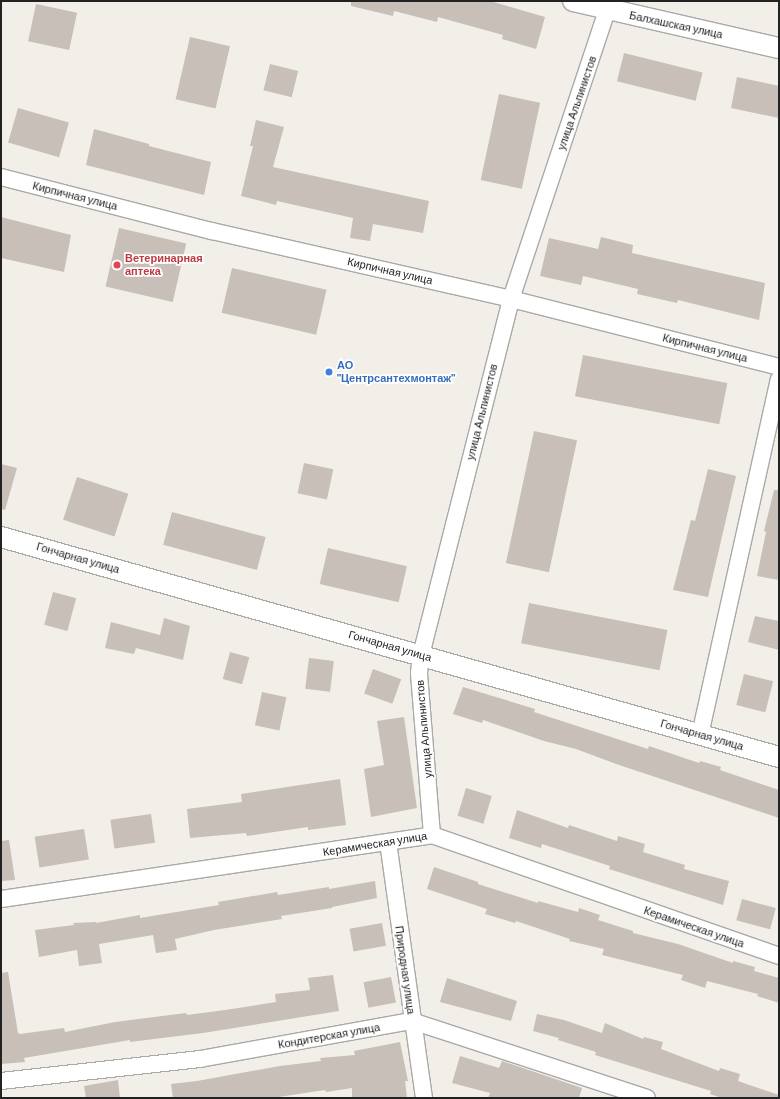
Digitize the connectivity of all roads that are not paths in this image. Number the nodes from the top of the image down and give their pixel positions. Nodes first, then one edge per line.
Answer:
1 (573, 1) edge
2 (609, 6) edge
3 (779, 48) edge
4 (1, 177) edge
5 (510, 299) junction
6 (779, 367) edge
7 (779, 380) edge
8 (1, 537) edge
9 (421, 655) junction
10 (700, 735) junction
11 (779, 757) edge
12 (432, 835) junction
13 (388, 842) junction
14 (1, 899) edge
15 (779, 956) edge
16 (412, 1021) junction
17 (1, 1081) edge
18 (424, 1098) edge
19 (647, 1098) edge

1 - 2 street, Балхашская улица
2 - 3 street, Балхашская улица
2 - 5 street, улица Альпинистов
4 - 5 street, Кирпичная улица
5 - 6 street, Кирпичная улица
5 - 9 street, улица Альпинистов
7 - 10 street
8 - 9 street, Гончарная улица
9 - 10 street, Гончарная улица
9 - 12 street, улица Альпинистов
10 - 11 street, Гончарная улица
12 - 13 street, Керамическая улица
12 - 15 street, Керамическая улица
13 - 14 street, Керамическая улица
13 - 16 street, Природная улица
16 - 17 street, Кондитерская улица
16 - 18 street, Природная улица
16 - 19 street, Кондитерская улица

